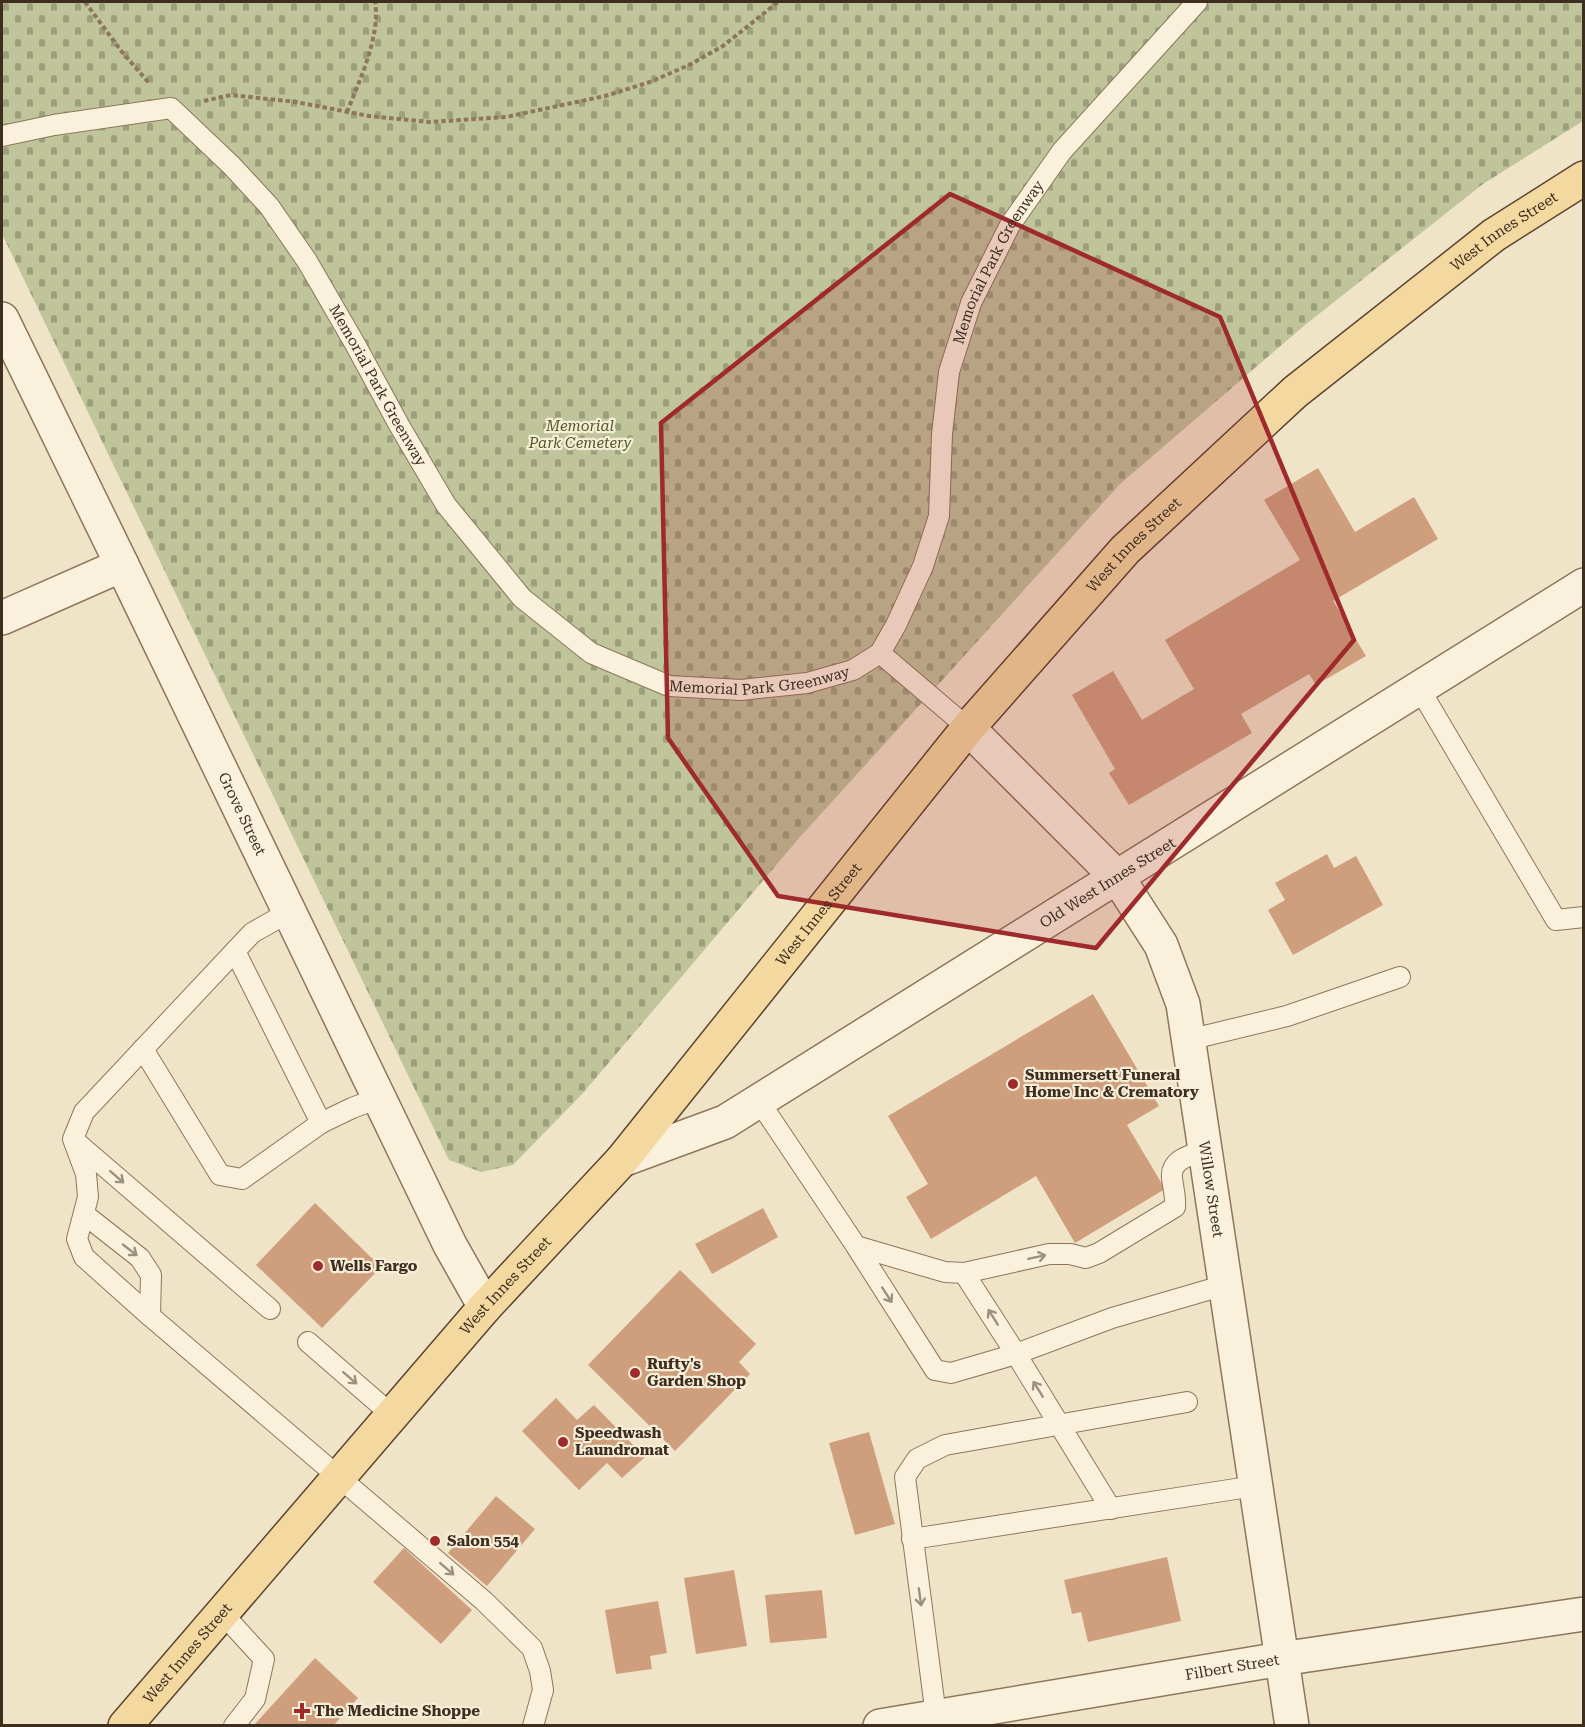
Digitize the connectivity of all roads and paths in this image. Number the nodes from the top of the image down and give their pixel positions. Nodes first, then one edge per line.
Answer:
1 (85, 2) edge
2 (375, 2) edge
3 (778, 2) edge
4 (1197, 2) edge
5 (171, 108) junction
6 (347, 112) junction
7 (2, 136) edge
8 (1584, 178) edge
9 (2, 319) edge
10 (122, 565) junction
11 (1584, 585) edge
12 (2, 618) edge
13 (880, 653) junction
14 (1419, 688) junction
15 (968, 728) junction
16 (1118, 878) junction
17 (289, 912) junction
18 (1584, 917) edge
19 (235, 951) junction
20 (1400, 977) dead end
21 (1188, 1040) junction
22 (144, 1049) junction
23 (379, 1098) junction
24 (759, 1101) junction
25 (321, 1123) junction
26 (73, 1139) junction
27 (1205, 1150) junction
28 (622, 1160) junction
29 (84, 1214) junction
30 (856, 1246) junction
31 (964, 1273) junction
32 (1225, 1285) junction
33 (485, 1308) junction
34 (270, 1309) dead end
35 (150, 1316) junction
36 (308, 1341) dead end
37 (1016, 1354) junction
38 (1187, 1402) dead end
39 (392, 1415) junction
40 (1059, 1424) junction
41 (339, 1477) junction
42 (1255, 1486) junction
43 (1111, 1509) junction
44 (912, 1539) junction
45 (222, 1613) junction
46 (1584, 1614) edge
47 (1281, 1659) junction
48 (936, 1716) junction
49 (125, 1725) edge
50 (234, 1725) edge
51 (533, 1725) edge
52 (880, 1725) edge
53 (1292, 1725) edge

1 - 5 path
2 - 6 path
3 - 6 path
4 - 13 lane, Memorial Park Greenway
5 - 6 path
5 - 7 lane
5 - 13 lane, Memorial Park Greenway
8 - 15 main road, West Innes Street
9 - 10 street, Grove Street
10 - 12 street
10 - 17 street, Grove Street
11 - 14 street, Old West Innes Street
13 - 15 lane
14 - 16 street, Old West Innes Street
14 - 18 lane
15 - 16 street, Willow Street
15 - 28 main road, West Innes Street
16 - 21 street, Willow Street
16 - 24 street, Old West Innes Street
17 - 19 lane
17 - 23 street, Grove Street
19 - 22 lane
19 - 25 lane
20 - 21 lane
21 - 27 street, Willow Street
22 - 25 lane
22 - 26 lane
23 - 25 lane
23 - 33 street, Grove Street
24 - 28 street, Old West Innes Street
24 - 30 lane
26 - 29 lane
26 -> 34 lane
31 -> 27 lane
27 - 32 street, Willow Street
28 - 33 main road, West Innes Street
29 -> 35 lane
29 - 35 lane
30 - 31 lane
30 -> 37 lane
37 -> 31 lane
32 - 37 lane
32 - 42 street, Willow Street
33 - 39 main road, West Innes Street
35 - 41 lane
36 -> 39 lane
40 -> 37 lane
38 - 40 lane
39 - 41 main road, West Innes Street
40 - 43 lane
40 - 44 lane
41 - 45 main road, West Innes Street
41 -> 51 lane
42 - 43 lane
42 - 47 street, Willow Street
43 - 44 lane
44 -> 48 lane
45 - 49 main road, West Innes Street
45 - 50 lane
46 - 47 street, Filbert Street
47 - 48 street, Filbert Street
47 - 53 street, Willow Street
48 - 52 street, Filbert Street

